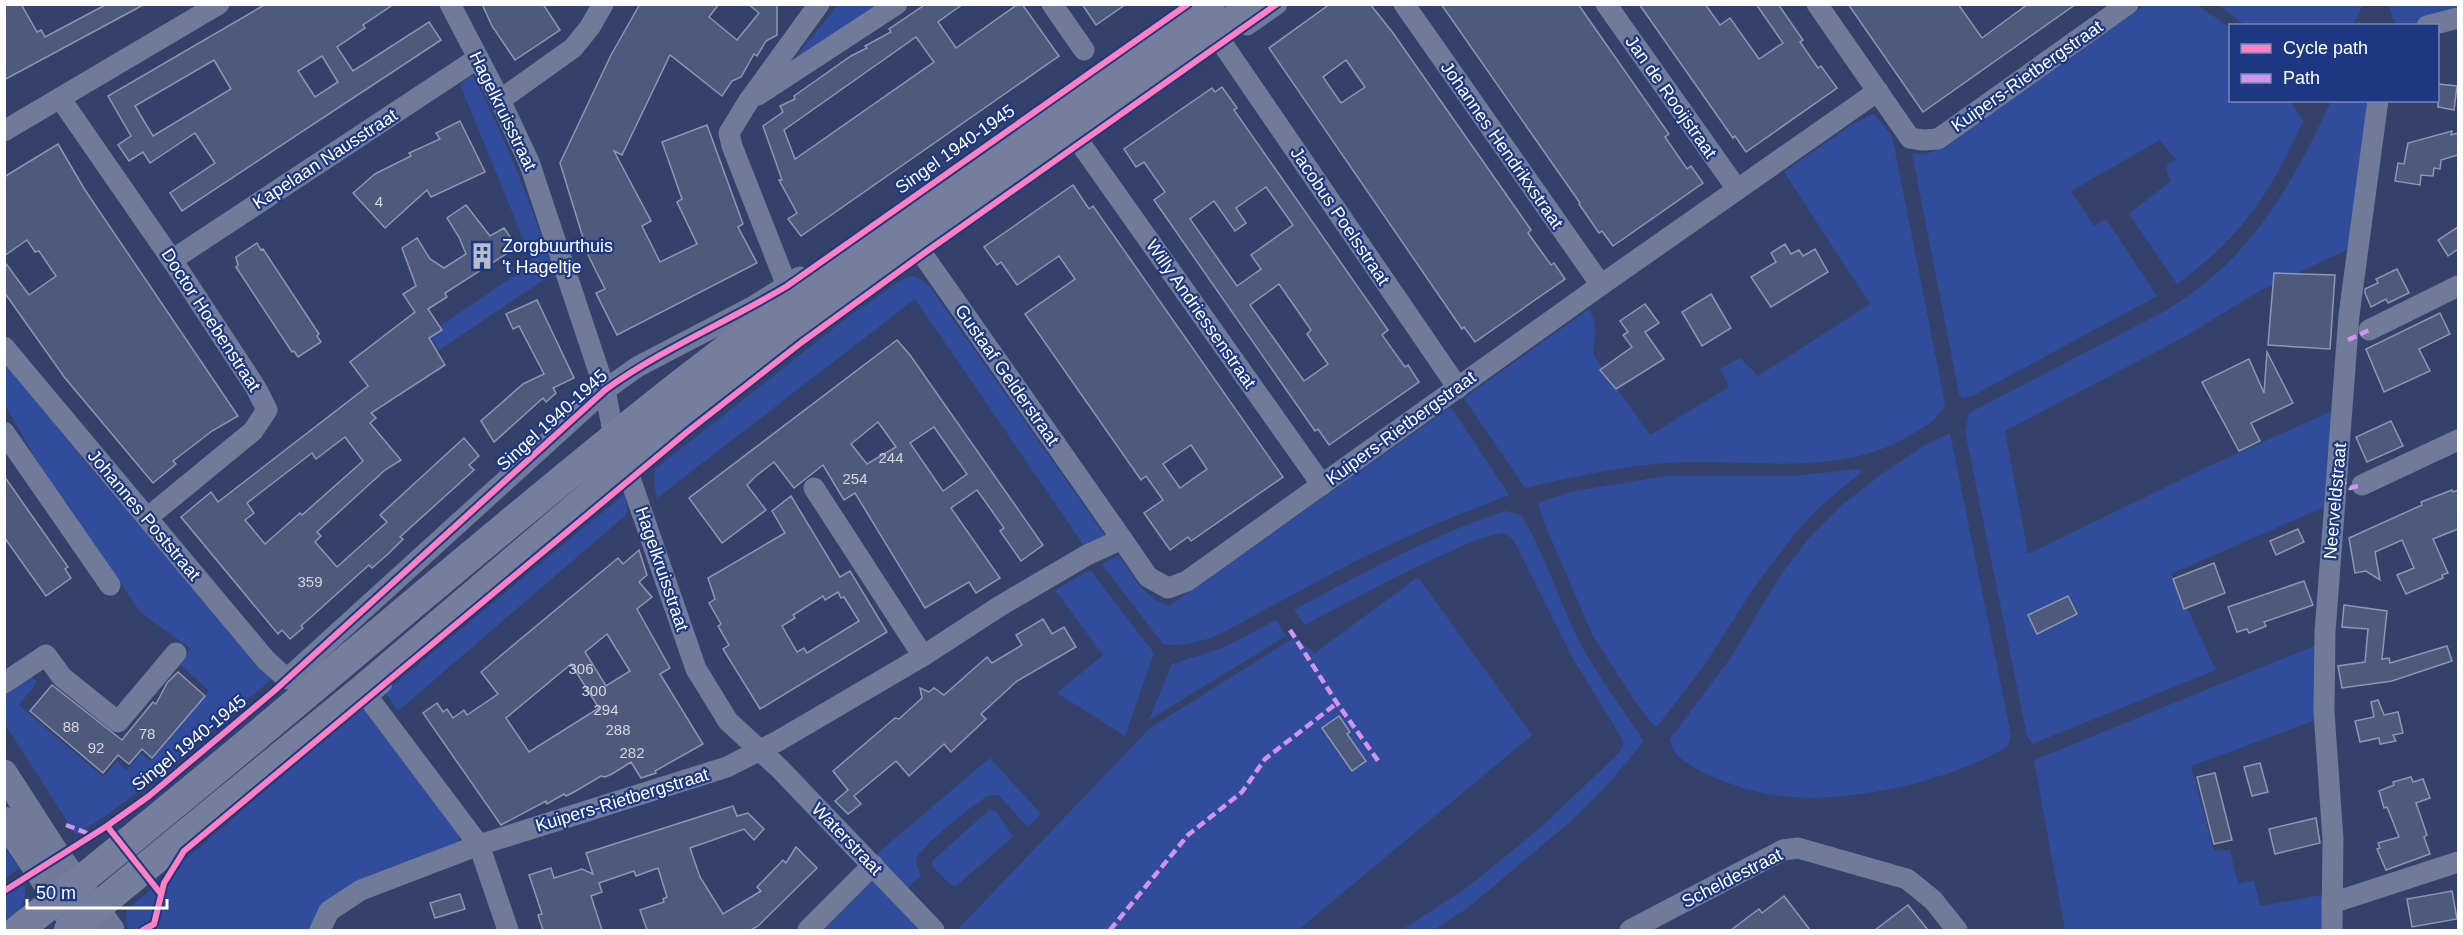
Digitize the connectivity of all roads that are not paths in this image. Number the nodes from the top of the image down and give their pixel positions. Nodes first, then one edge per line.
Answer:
1 (219, 4) edge
2 (450, 4) edge
3 (603, 4) edge
4 (819, 4) edge
5 (897, 4) edge
6 (1052, 4) edge
7 (1188, 4) edge
8 (1210, 4) edge
9 (1256, 4) edge
10 (1277, 4) edge
11 (1404, 4) edge
12 (1606, 4) edge
13 (1817, 4) edge
14 (2128, 4) edge
15 (2458, 18) edge
16 (2435, 24) edge
17 (1222, 43) junction
18 (1084, 50) dead end
19 (478, 58) junction
20 (1878, 91) junction
21 (60, 98) junction
22 (500, 100) junction
23 (748, 102) junction
24 (2378, 102) edge
25 (4, 131) edge
26 (1080, 143) junction
27 (1737, 189) junction
28 (913, 239) junction
29 (172, 260) junction
30 (1601, 285) junction
31 (787, 286) junction
32 (2458, 286) edge
33 (2369, 330) dead end
34 (4, 347) edge
35 (1458, 388) junction
36 (605, 390) junction
37 (4, 432) edge
38 (614, 437) junction
39 (2458, 440) edge
40 (628, 472) junction
41 (2361, 484) dead end
42 (1322, 485) junction
43 (814, 488) dead end
44 (147, 518) junction
45 (1122, 539) junction
46 (110, 585) dead end
47 (176, 652) dead end
48 (923, 656) junction
49 (286, 679) joint
50 (4, 683) edge
51 (759, 751) junction
52 (4, 772) edge
53 (4, 820) edge
54 (479, 844) junction
55 (2458, 862) edge
56 (873, 865) junction
57 (67, 892) junction
58 (2332, 903) junction
59 (86, 925) edge
60 (18, 930) edge
61 (320, 930) edge
62 (508, 930) edge
63 (808, 930) edge
64 (934, 930) edge
65 (1630, 930) edge
66 (1957, 930) edge
67 (2332, 930) edge

1 - 21 street
2 - 19 street, Hagelkruisstraat
3 - 22 street
4 - 23 street
5 - 23 street
6 - 18 street
7 - 31 street, Singel 1940-1945
8 - 28 main road, Singel 1940-1945
9 - 28 main road, Singel 1940-1945
10 - 17 street, Singel 1940-1945
11 - 30 street, Johannes Hendrikxstraat
12 - 27 street, Jan de Rooijstraat
13 - 20 street
14 - 20 street, Kuipers-Rietbergstraat
15 - 16 street
17 - 26 street, Singel 1940-1945
17 - 35 street, Jacobus Poelsstraat
19 - 22 street, Hagelkruisstraat
19 - 29 street, Kapelaan Nausstraat
20 - 27 street, Kuipers-Rietbergstraat
21 - 25 street
21 - 29 street, Doctor Hoebenstraat
22 - 36 street, Hagelkruisstraat
23 - 31 street
24 - 58 street, Neerveldstraat
26 - 28 street, Singel 1940-1945
26 - 42 street, Willy Andriessenstraat
27 - 30 street, Kuipers-Rietbergstraat
28 - 38 main road, Singel 1940-1945
28 - 40 main road, Singel 1940-1945
28 - 45 street, Gustaaf Gelderstraat
29 - 44 street, Doctor Hoebenstraat
30 - 35 street, Kuipers-Rietbergstraat
31 - 36 street, Singel 1940-1945
32 - 33 street
34 - 44 street, Johannes Poststraat
35 - 42 street, Kuipers-Rietbergstraat
36 - 38 street, Hagelkruisstraat
36 - 49 street, Singel 1940-1945
37 - 46 street
38 - 40 street, Hagelkruisstraat
38 - 57 main road, Singel 1940-1945
39 - 41 street
40 - 51 street, Hagelkruisstraat
40 - 54 street, Singel 1940-1945
40 - 59 main road, Singel 1940-1945
42 - 45 street, Kuipers-Rietbergstraat
43 - 48 street
44 - 49 street, Johannes Poststraat
45 - 48 street, Kuipers-Rietbergstraat
47 - 50 street
48 - 51 street, Kuipers-Rietbergstraat
51 - 54 street, Kuipers-Rietbergstraat
51 - 56 street, Waterstraat
52 - 57 street
53 - 57 street
54 - 61 street, Kuipers-Rietbergstraat
54 - 62 street
55 - 58 street
56 - 63 street
56 - 64 street, Waterstraat
57 - 59 street
57 - 60 main road, Singel 1940-1945
58 - 67 street, Neerveldstraat
65 - 66 street, Scheldestraat

